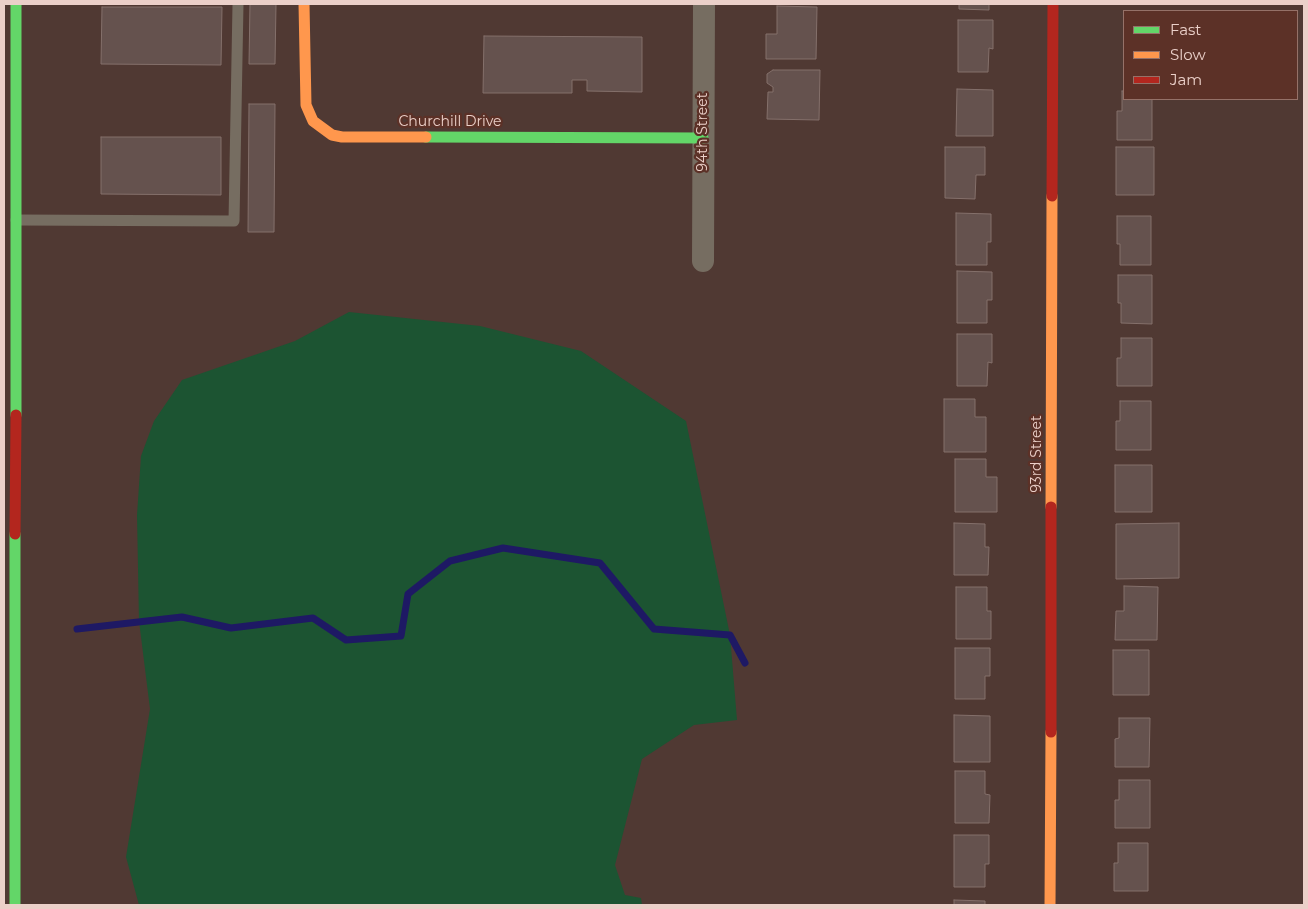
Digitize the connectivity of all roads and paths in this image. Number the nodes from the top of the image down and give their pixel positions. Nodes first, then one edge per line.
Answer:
1 (16, 4) edge
2 (238, 4) edge
3 (704, 4) edge
4 (1053, 4) edge
5 (304, 7) edge
6 (703, 138) junction
7 (16, 220) junction
8 (703, 261) dead end
9 (14, 905) edge
10 (1050, 905) edge

1 - 7 street
2 - 7 lane
3 - 6 street, 94th Street
4 - 10 street, 93rd Street
5 - 6 street, Churchill Drive
6 - 8 street, 94th Street
7 - 9 street

